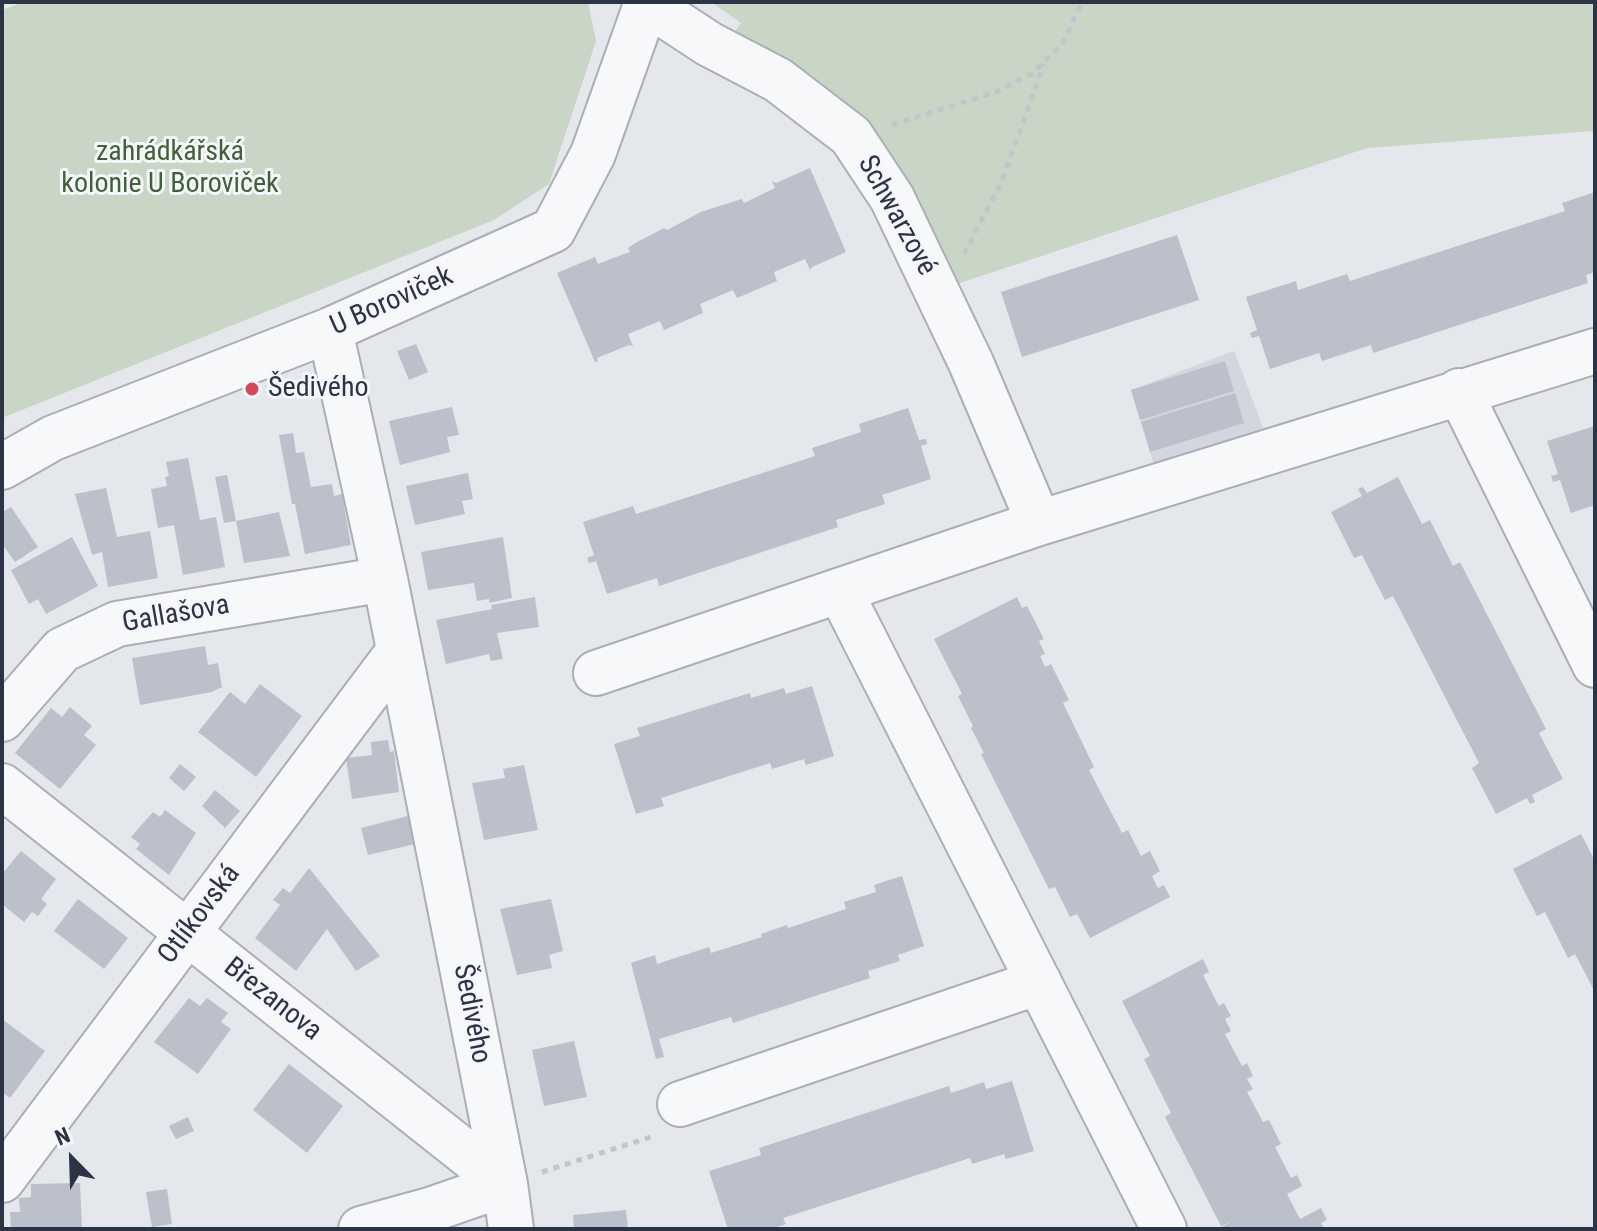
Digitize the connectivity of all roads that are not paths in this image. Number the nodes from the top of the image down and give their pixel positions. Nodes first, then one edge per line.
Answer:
1 (646, 2) edge
2 (330, 330) junction
3 (1595, 351) edge
4 (1459, 391) junction
5 (2, 467) edge
6 (1039, 523) junction
7 (385, 579) junction
8 (840, 591) junction
9 (399, 651) junction
10 (1595, 665) edge
11 (596, 673) dead end
12 (2, 719) edge
13 (2, 786) edge
14 (187, 933) junction
15 (1039, 982) junction
16 (680, 1104) road end
17 (2, 1180) edge
18 (505, 1184) junction
19 (361, 1229) edge
20 (511, 1229) edge
21 (1164, 1229) edge

1 - 2 street, U Boroviček
1 - 6 street, Schwarzové
2 - 5 street, U Boroviček
2 - 7 street, Šedivého
3 - 4 street
4 - 6 street
4 - 10 street
6 - 8 street
7 - 9 street, Šedivého
7 - 12 street, Gallašova
8 - 11 street
8 - 15 street
9 - 14 street, Otlíkovská
9 - 18 street, Šedivého
13 - 14 street, Březanova
14 - 17 street, Otlíkovská
14 - 18 street, Březanova
15 - 16 street
15 - 21 street
18 - 19 street
18 - 20 street, Šedivého

